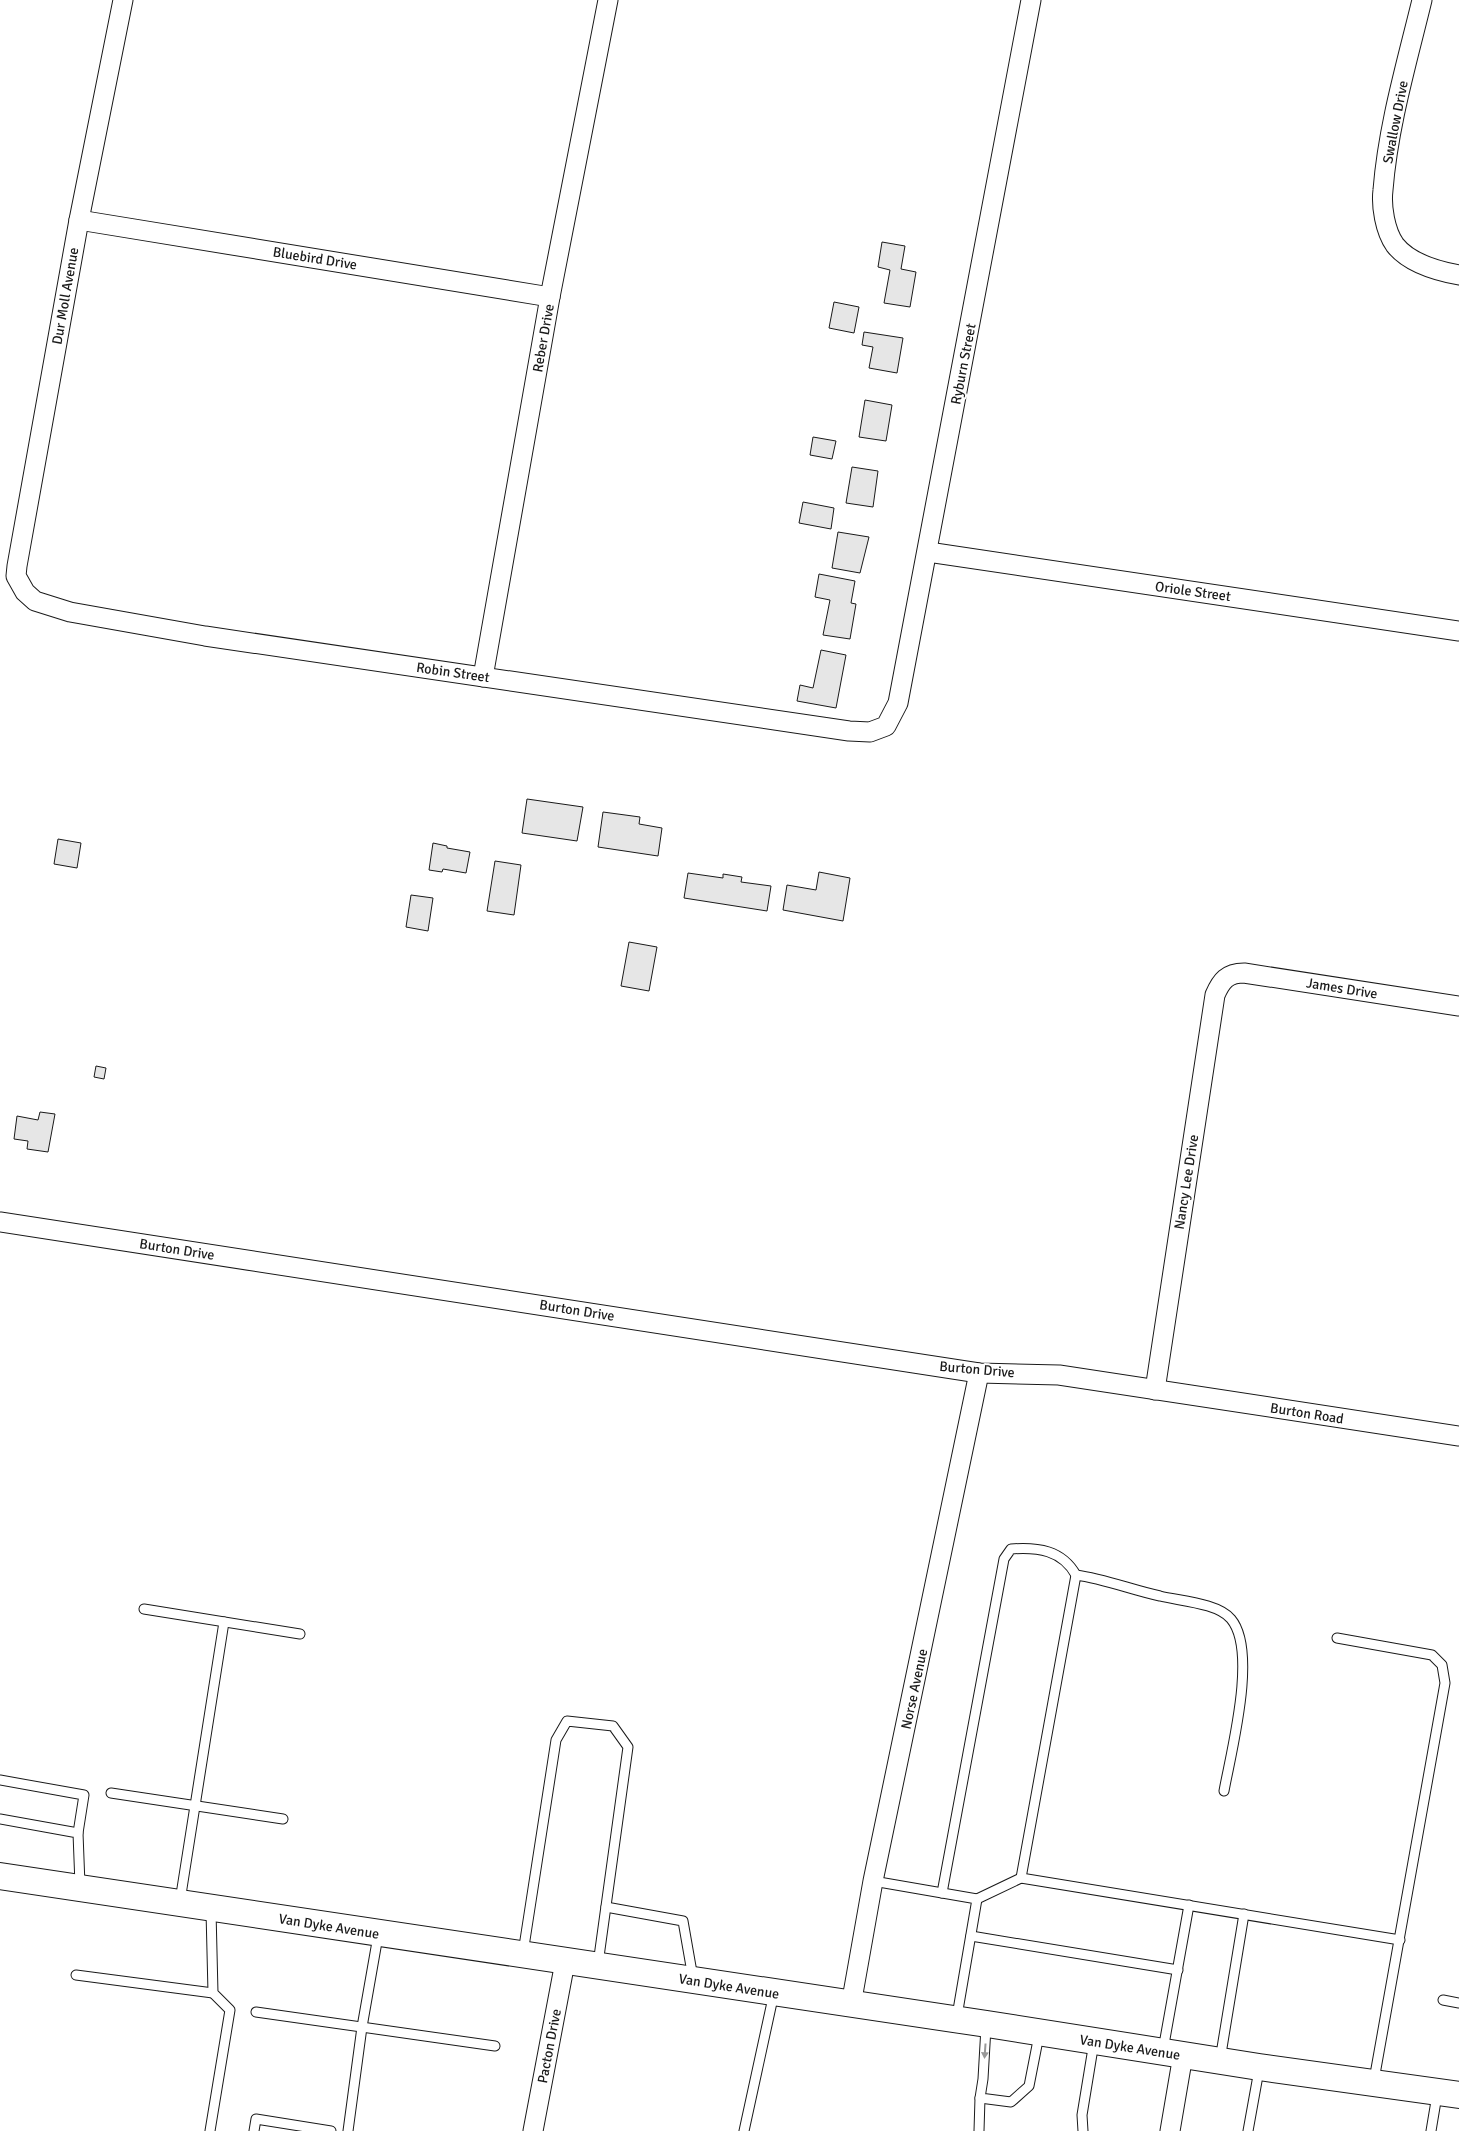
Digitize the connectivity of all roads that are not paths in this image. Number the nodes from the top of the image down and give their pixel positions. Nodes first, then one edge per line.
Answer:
1 (123, 0) edge
2 (608, 0) edge
3 (1031, 0) edge
4 (1422, 0) edge
5 (79, 220) junction
6 (1459, 275) edge
7 (550, 296) junction
8 (928, 552) junction
9 (24, 592) joint
10 (1459, 631) edge
11 (483, 677) junction
12 (886, 726) joint
13 (1226, 977) joint
14 (1459, 1006) edge
15 (0, 1222) edge
16 (979, 1372) junction
17 (1155, 1390) junction
18 (1459, 1436) edge
19 (1076, 1575) junction
20 (144, 1609) dead end
21 (224, 1622) junction
22 (300, 1634) dead end
23 (1336, 1638) dead end
24 (0, 1780) edge
25 (1224, 1791) dead end
26 (111, 1793) dead end
27 (195, 1807) junction
28 (283, 1819) dead end
29 (0, 1820) edge
30 (78, 1832) junction
31 (0, 1876) edge
32 (1020, 1878) junction
33 (874, 1881) junction
34 (80, 1888) junction
35 (942, 1892) junction
36 (977, 1899) junction
37 (179, 1903) junction
38 (1189, 1905) junction
39 (606, 1907) junction
40 (211, 1908) junction
41 (1244, 1914) junction
42 (378, 1933) junction
43 (971, 1936) junction
44 (1400, 1940) junction
45 (522, 1956) junction
46 (565, 1962) junction
47 (598, 1966) junction
48 (1178, 1970) junction
49 (76, 1975) dead end
50 (693, 1981) junction
51 (213, 1993) junction
52 (774, 1993) junction
53 (1443, 2000) dead end
54 (1459, 2003) edge
55 (851, 2005) junction
56 (256, 2012) dead end
57 (957, 2020) junction
58 (987, 2024) junction
59 (362, 2027) junction
60 (1040, 2032) junction
61 (1094, 2041) junction
62 (495, 2046) dead end
63 (1173, 2054) junction
64 (1220, 2061) junction
65 (1259, 2067) junction
66 (1374, 2083) junction
67 (1448, 2094) edge
68 (980, 2098) junction
69 (210, 2131) edge
70 (254, 2131) edge
71 (331, 2131) edge
72 (348, 2131) edge
73 (533, 2131) edge
74 (744, 2131) edge
75 (979, 2131) edge
76 (1083, 2131) edge
77 (1170, 2131) edge
78 (1248, 2131) edge
79 (1431, 2131) edge

1 - 5 street, Dur Moll Avenue
2 - 7 street, Reber Drive
3 - 8 street, Ryburn Street
4 - 6 street, Swallow Drive
5 - 7 street, Bluebird Drive
5 - 9 street, Dur Moll Avenue
7 - 11 street, Reber Drive
8 - 10 street, Oriole Street
8 - 12 street, Ryburn Street
9 - 11 street, Robin Street
11 - 12 street, Robin Street
13 - 14 street, James Drive
13 - 17 street, Nancy Lee Drive
15 - 16 street, Burton Drive
16 - 17 street, Burton Drive
16 - 33 street, Norse Avenue
17 - 18 street, Burton Road
19 - 25 lane
19 - 32 lane
19 - 35 lane
20 - 21 lane
21 - 22 lane
21 - 27 lane
23 - 44 lane
24 - 30 lane
26 - 27 lane
27 - 28 lane
27 - 37 lane
29 - 30 lane
30 - 34 lane
31 - 34 main road, Van Dyke Avenue
32 - 36 lane
32 - 38 lane
33 - 35 lane
33 - 55 street, Norse Avenue
34 - 37 main road, Van Dyke Avenue
35 - 36 lane
36 - 43 lane
37 - 40 main road, Van Dyke Avenue
38 - 41 lane
38 - 48 lane
39 - 45 lane
39 - 47 lane
39 - 50 lane
40 - 42 main road, Van Dyke Avenue
40 - 51 lane
41 - 44 lane
41 - 64 lane
42 - 45 main road, Van Dyke Avenue
42 - 59 lane
43 - 48 lane
43 - 57 lane
44 - 66 lane
45 - 46 main road, Van Dyke Avenue
46 - 47 main road, Van Dyke Avenue
46 - 73 street, Pacton Drive
47 - 50 main road, Van Dyke Avenue
48 - 63 lane
49 - 51 lane
50 - 52 main road, Van Dyke Avenue
51 - 69 lane
52 - 55 main road, Van Dyke Avenue
52 - 74 lane
53 - 54 lane
55 - 57 main road, Van Dyke Avenue
56 - 59 lane
57 - 58 main road, Van Dyke Avenue
58 - 60 main road, Van Dyke Avenue
58 -> 68 lane
59 - 62 lane
59 - 72 lane
60 - 61 main road, Van Dyke Avenue
60 - 68 lane
61 - 63 main road, Van Dyke Avenue
61 - 76 lane
63 - 64 main road, Van Dyke Avenue
63 - 77 street
64 - 65 main road, Van Dyke Avenue
65 - 66 main road, Van Dyke Avenue
65 - 78 lane
66 - 67 main road, Van Dyke Avenue
67 - 79 lane
68 - 75 lane
70 - 71 lane

